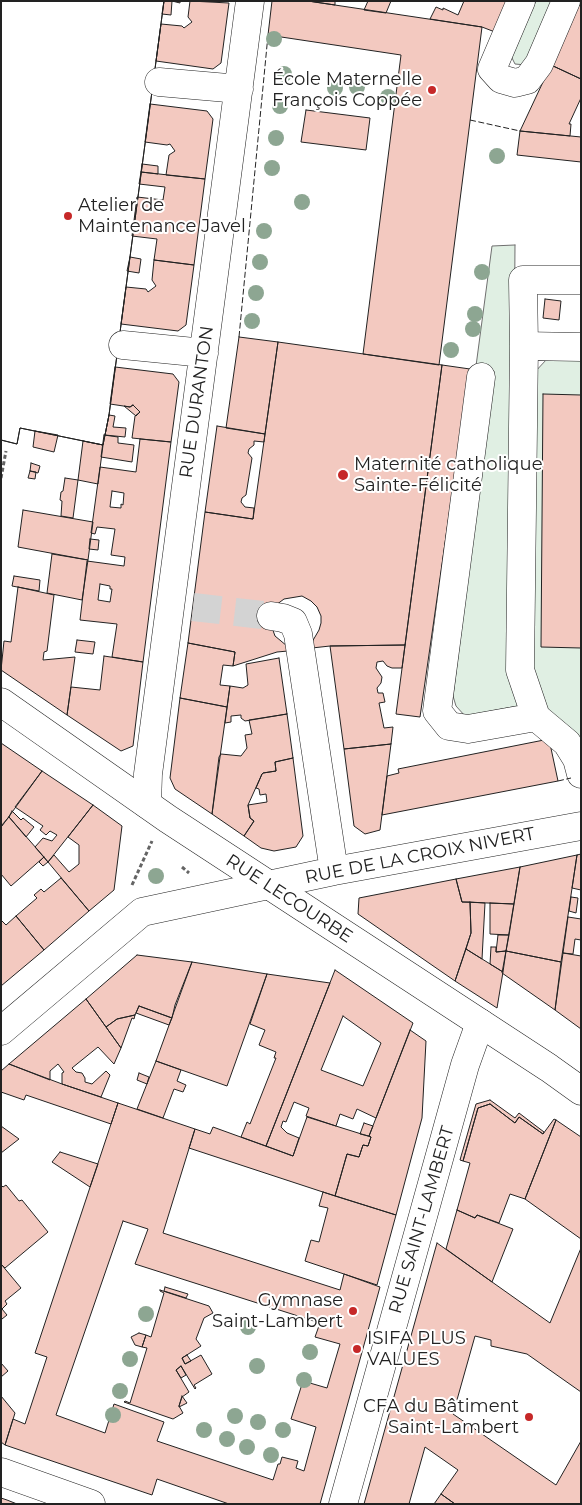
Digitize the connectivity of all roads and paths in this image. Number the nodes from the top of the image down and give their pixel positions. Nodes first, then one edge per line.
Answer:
1 (250, 1) edge
2 (521, 1) edge
3 (566, 1) edge
4 (160, 82) dead end
5 (239, 89) junction
6 (581, 280) edge
7 (123, 345) dead end
8 (524, 346) junction
9 (581, 347) edge
10 (204, 353) junction
11 (481, 377) dead end
12 (6, 451) dead end
13 (1, 478) edge
14 (271, 616) tunnel mouth
15 (1, 702) edge
16 (536, 717) junction
17 (581, 774) edge
18 (147, 804) junction
19 (581, 826) edge
20 (154, 837) dead end
21 (334, 871) junction
22 (268, 885) junction
23 (142, 912) junction
24 (480, 1023) junction
25 (1, 1031) edge
26 (581, 1091) edge
27 (1, 1472) edge
28 (91, 1504) edge
29 (343, 1504) edge

1 - 5 street, RUE DURANTON
2 - 3 street
4 - 5 street
5 - 10 street, RUE DURANTON
6 - 8 street
7 - 10 street
8 - 9 street
8 - 16 street
10 - 18 street, RUE DURANTON
11 - 16 street
12 - 13 path
14 - 21 street
15 - 18 street, RUE LECOURBE
16 - 17 street
18 - 22 street, RUE LECOURBE
19 - 21 street, RUE DE LA CROIX NIVERT
20 - 23 path
21 - 22 street, RUE DE LA CROIX NIVERT
22 - 23 street, RUE DE LA CROIX NIVERT
22 - 24 street, RUE LECOURBE
23 - 25 street, RUE DE LA CROIX NIVERT
24 - 26 street, RUE LECOURBE
24 - 29 street, RUE SAINT-LAMBERT
27 - 28 street

